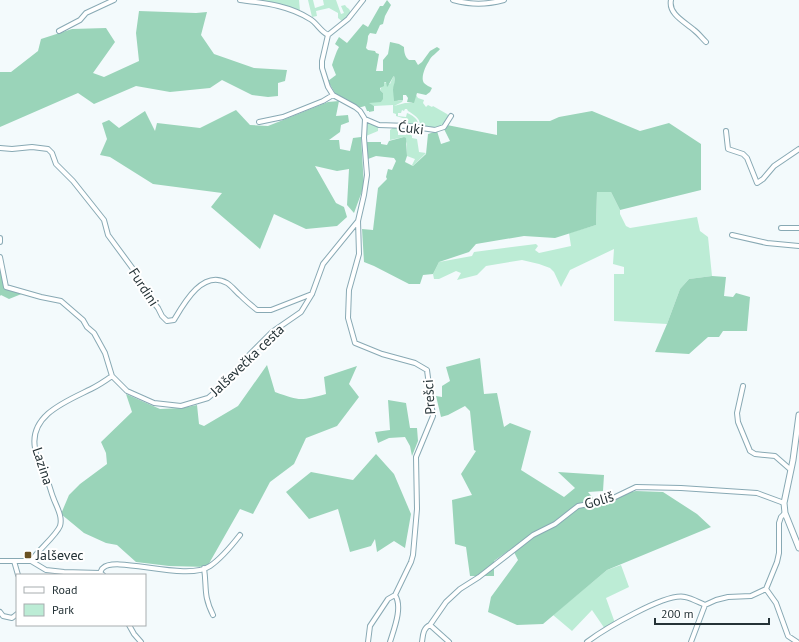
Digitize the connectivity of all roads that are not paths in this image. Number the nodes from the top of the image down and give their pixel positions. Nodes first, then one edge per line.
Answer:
1 (114, 0) edge
2 (240, 0) edge
3 (363, 0) edge
4 (454, 0) edge
5 (504, 0) edge
6 (671, 0) edge
7 (59, 31) dead end
8 (328, 36) junction
9 (706, 42) dead end
10 (333, 95) junction
11 (451, 116) dead end
12 (365, 119) junction
13 (259, 122) dead end
14 (726, 131) dead end
15 (0, 148) edge
16 (799, 149) edge
17 (358, 221) junction
18 (781, 228) dead end
19 (799, 228) edge
20 (732, 235) dead end
21 (0, 238) edge
22 (0, 242) edge
23 (799, 246) edge
24 (0, 257) edge
25 (312, 294) junction
26 (112, 376) junction
27 (743, 386) dead end
28 (799, 415) edge
29 (791, 470) junction
30 (784, 503) junction
31 (786, 513) junction
32 (240, 535) dead end
33 (799, 548) edge
34 (0, 560) edge
35 (14, 561) junction
36 (31, 561) junction
37 (204, 568) junction
38 (18, 574) edge
39 (102, 574) edge
40 (766, 588) junction
41 (395, 595) junction
42 (705, 605) junction
43 (0, 612) edge
44 (16, 615) edge
45 (213, 615) dead end
46 (430, 624) junction
47 (130, 626) edge
48 (141, 642) edge
49 (368, 642) edge
50 (390, 642) edge
51 (422, 642) edge
52 (449, 642) edge
53 (587, 642) edge
54 (691, 642) edge
55 (797, 642) edge

1 - 7 street
2 - 8 street
3 - 8 street
4 - 5 street
6 - 9 street
8 - 10 street
10 - 12 street
10 - 13 street
11 - 12 street, Ćuki
12 - 17 street, Jalševečka cesta
14 - 16 street
15 - 25 street, Furdini
17 - 25 street, Jalševečka cesta
17 - 41 street, Prešci
18 - 19 street
20 - 23 street
21 - 22 street
24 - 26 street, Jalševečka cesta
25 - 26 street, Jalševečka cesta
26 - 36 street, Lazina
27 - 29 street
28 - 29 street
29 - 30 street
30 - 31 street
30 - 46 street, Goliš
31 - 33 street
31 - 40 street
32 - 37 street
34 - 35 street
35 - 36 street
35 - 38 street
36 - 39 street
37 - 39 street
37 - 45 street
40 - 42 street
40 - 55 street
41 - 49 street, Prešci
41 - 50 street
42 - 53 street
42 - 54 street
43 - 44 street
46 - 51 street, Goliš
46 - 52 street
47 - 48 street

